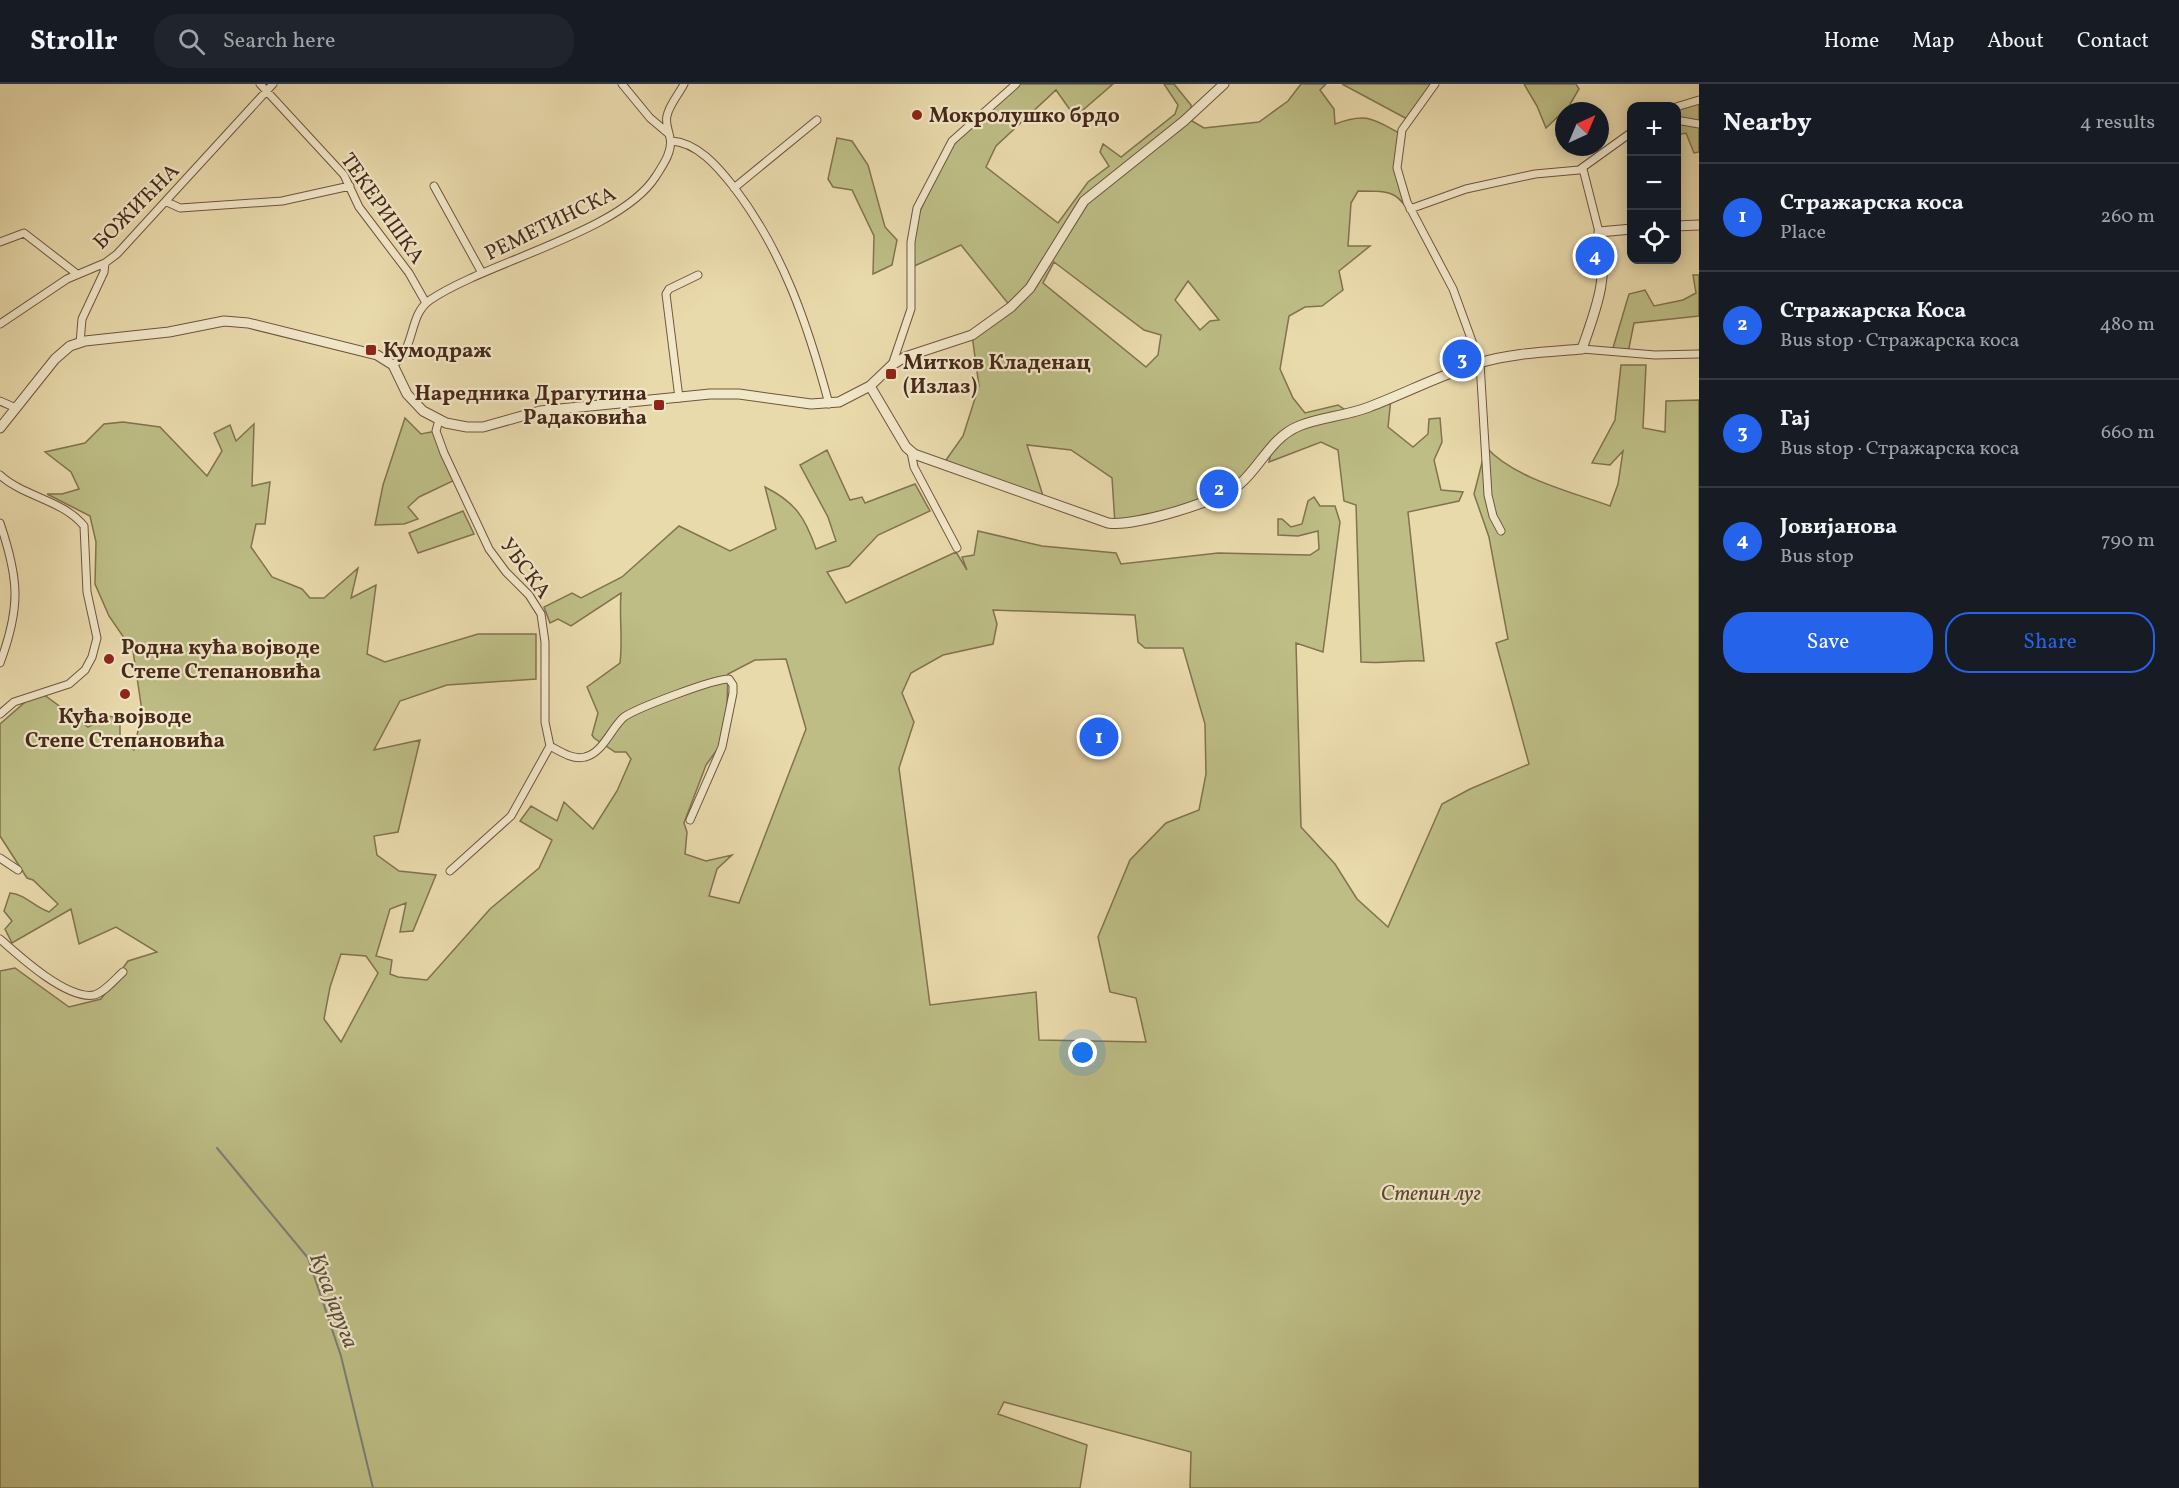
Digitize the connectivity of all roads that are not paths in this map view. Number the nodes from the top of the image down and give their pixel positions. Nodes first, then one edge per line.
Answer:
1 (273, 84) edge
2 (622, 84) edge
3 (684, 84) edge
4 (1016, 84) edge
5 (1224, 84) edge
6 (1435, 84) edge
7 (263, 87) edge
8 (1699, 100) edge
9 (1681, 106) edge
10 (817, 120) dead end
11 (1681, 121) edge
12 (1699, 124) edge
13 (1627, 136) edge
14 (670, 138) junction
15 (1583, 169) junction
16 (350, 186) junction
17 (434, 186) dead end
18 (735, 188) junction
19 (167, 202) junction
20 (1410, 209) junction
21 (1699, 225) edge
22 (1681, 226) edge
23 (1627, 229) edge
24 (1599, 232) junction
25 (0, 242) edge
26 (105, 263) junction
27 (482, 273) junction
28 (77, 274) junction
29 (698, 276) dead end
30 (426, 303) junction
31 (0, 324) edge
32 (80, 343) junction
33 (1582, 349) junction
34 (1699, 354) edge
35 (1480, 363) junction
36 (393, 365) junction
37 (890, 367) junction
38 (870, 386) junction
39 (679, 398) junction
40 (0, 401) edge
41 (829, 404) junction
42 (16, 408) junction
43 (438, 420) junction
44 (0, 428) edge
45 (911, 452) junction
46 (0, 475) edge
47 (0, 523) edge
48 (1501, 531) dead end
49 (957, 548) dead end
50 (0, 663) edge
51 (0, 714) edge
52 (550, 746) junction
53 (690, 820) dead end
54 (0, 858) edge
55 (18, 870) dead end
56 (450, 871) dead end
57 (0, 939) edge
58 (123, 972) dead end

1 - 7 street, БОЖИЋНА
2 - 14 street
3 - 14 street, РЕМЕТИНСКА
4 - 37 street
5 - 37 street
6 - 20 street
7 - 16 street, ТЕКЕРИШКА
7 - 19 street, БОЖИЋНА
8 - 9 street
10 - 18 street
11 - 12 street
13 - 15 street
14 - 18 street
14 - 27 street, РЕМЕТИНСКА
15 - 20 street
15 - 24 street
16 - 19 street
16 - 30 street, ТЕКЕРИШКА
17 - 27 street
18 - 41 street
19 - 26 street, БОЖИЋНА
20 - 35 street
21 - 22 street
23 - 24 street
24 - 33 street
25 - 28 street
26 - 28 street, БОЖИЋНА
26 - 32 street
27 - 30 street, РЕМЕТИНСКА
28 - 31 street, БОЖИЋНА
29 - 39 street
30 - 36 street
32 - 36 street
32 - 42 street
33 - 34 street
33 - 35 street
35 - 45 street
35 - 48 street
36 - 43 street
37 - 38 street
38 - 41 street
38 - 45 street
39 - 41 street
39 - 43 street
40 - 42 street
42 - 44 street
43 - 52 street, УБСКА
45 - 49 street
46 - 51 street
47 - 50 street
52 - 53 street
52 - 56 street
54 - 55 street
57 - 58 street

